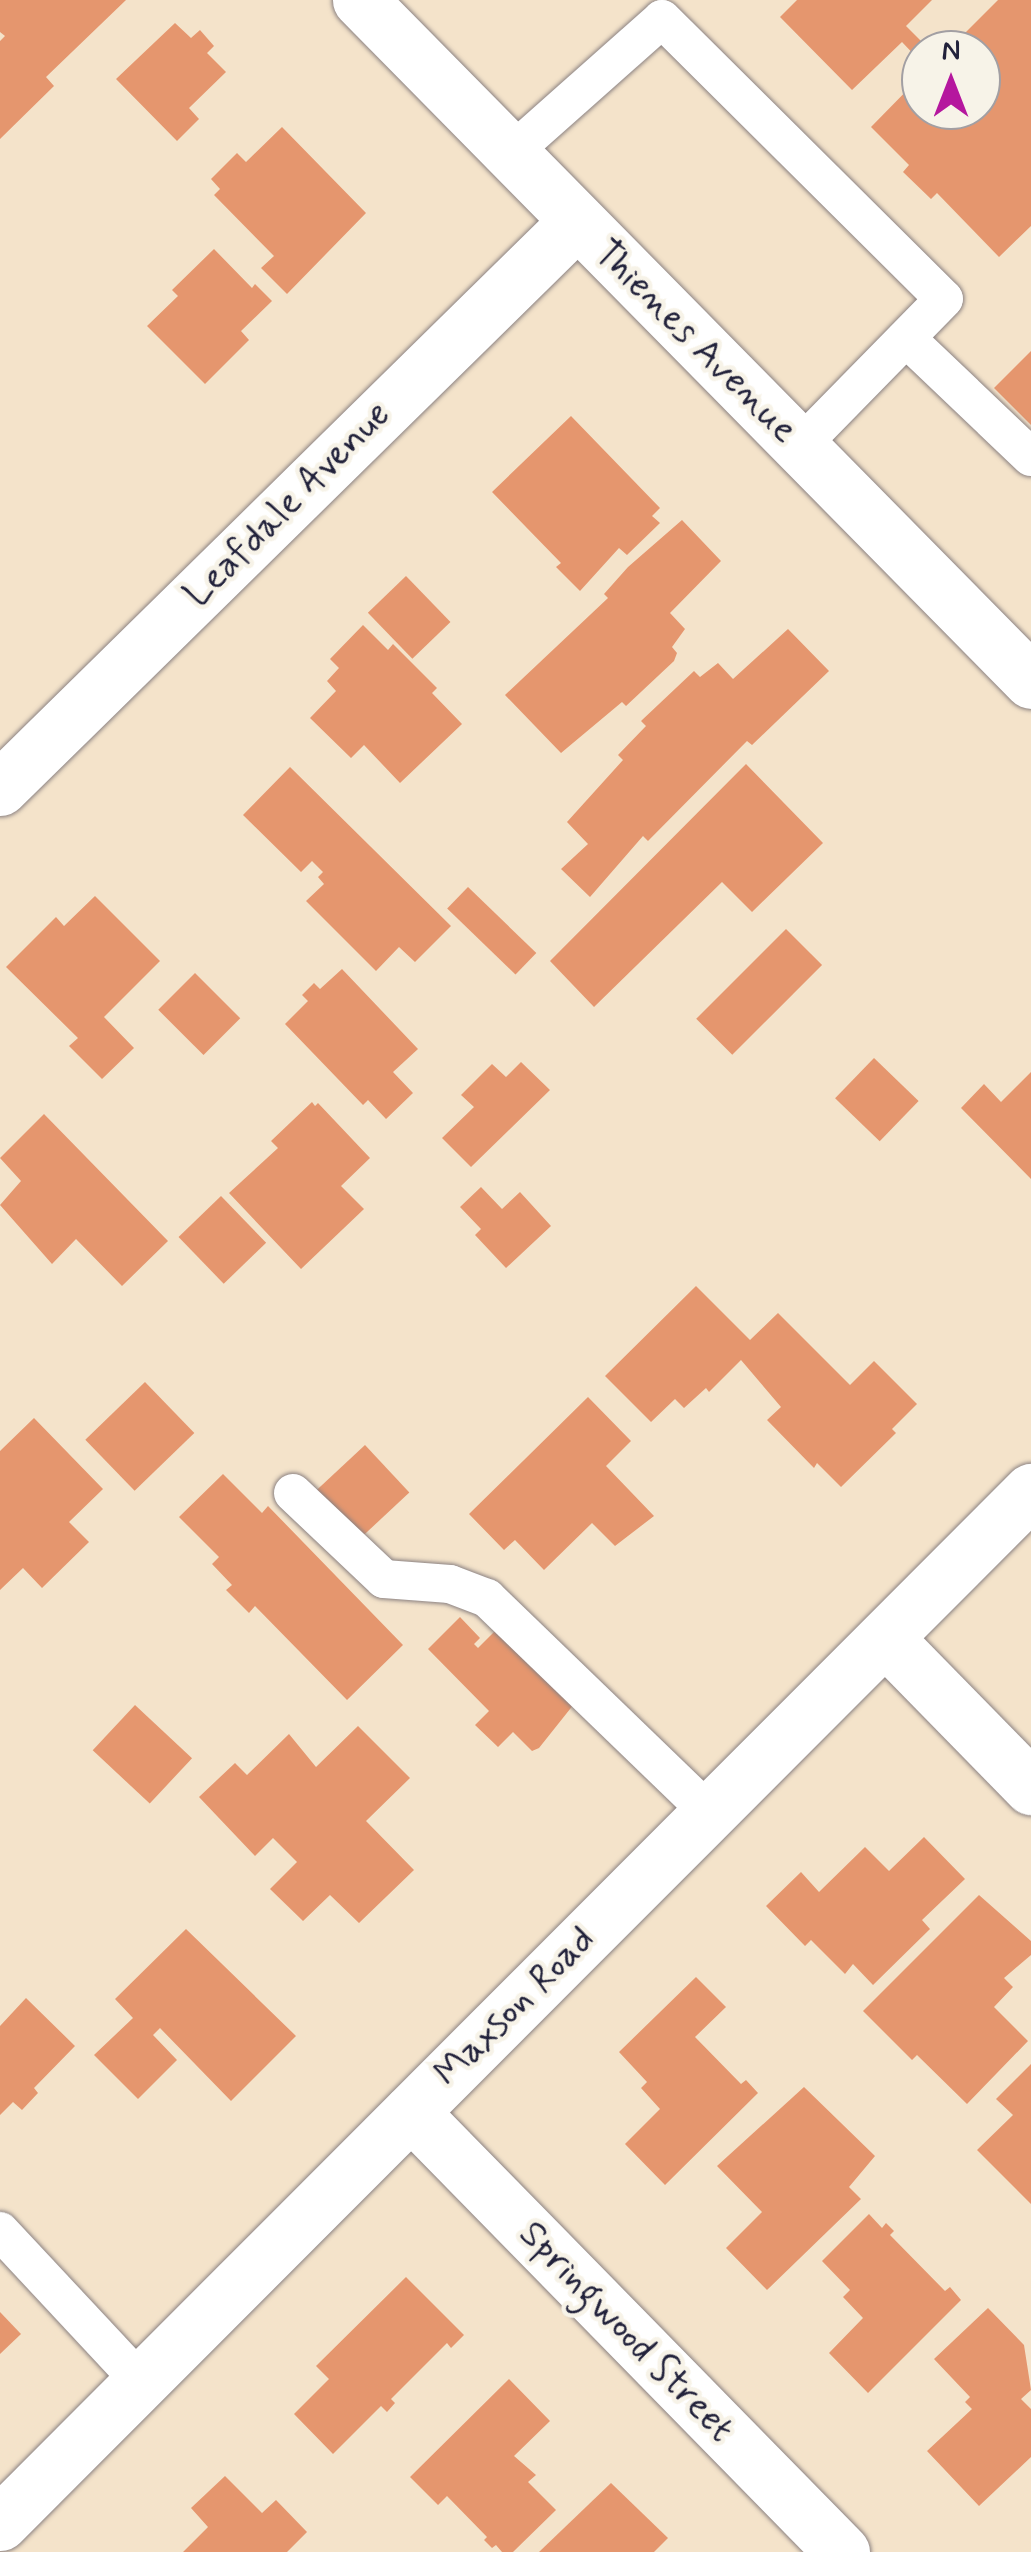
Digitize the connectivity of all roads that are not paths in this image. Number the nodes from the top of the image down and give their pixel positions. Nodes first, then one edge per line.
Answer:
1 (360, 0) edge
2 (510, 154) junction
3 (576, 222) junction
4 (907, 338) junction
5 (800, 447) junction
6 (1031, 458) edge
7 (1031, 681) edge
8 (0, 788) edge
9 (1031, 1491) edge
10 (293, 1493) dead end
11 (885, 1638) junction
12 (1031, 1787) edge
13 (710, 1813) junction
14 (410, 2112) junction
15 (0, 2231) edge
16 (141, 2382) junction
17 (0, 2523) edge
18 (842, 2552) edge

1 - 2 street, Thienes Avenue
2 - 3 street, Thienes Avenue
2 - 4 lane
3 - 5 street, Thienes Avenue
3 - 8 street, Leafdale Avenue
4 - 5 lane
4 - 6 lane
5 - 7 street, Thienes Avenue
9 - 11 street, Maxson Road
10 - 13 lane
11 - 12 street
11 - 13 street, Maxson Road
13 - 14 street, Maxson Road
14 - 16 street, Maxson Road
14 - 18 street, Springwood Street
15 - 16 lane
16 - 17 street, Maxson Road

